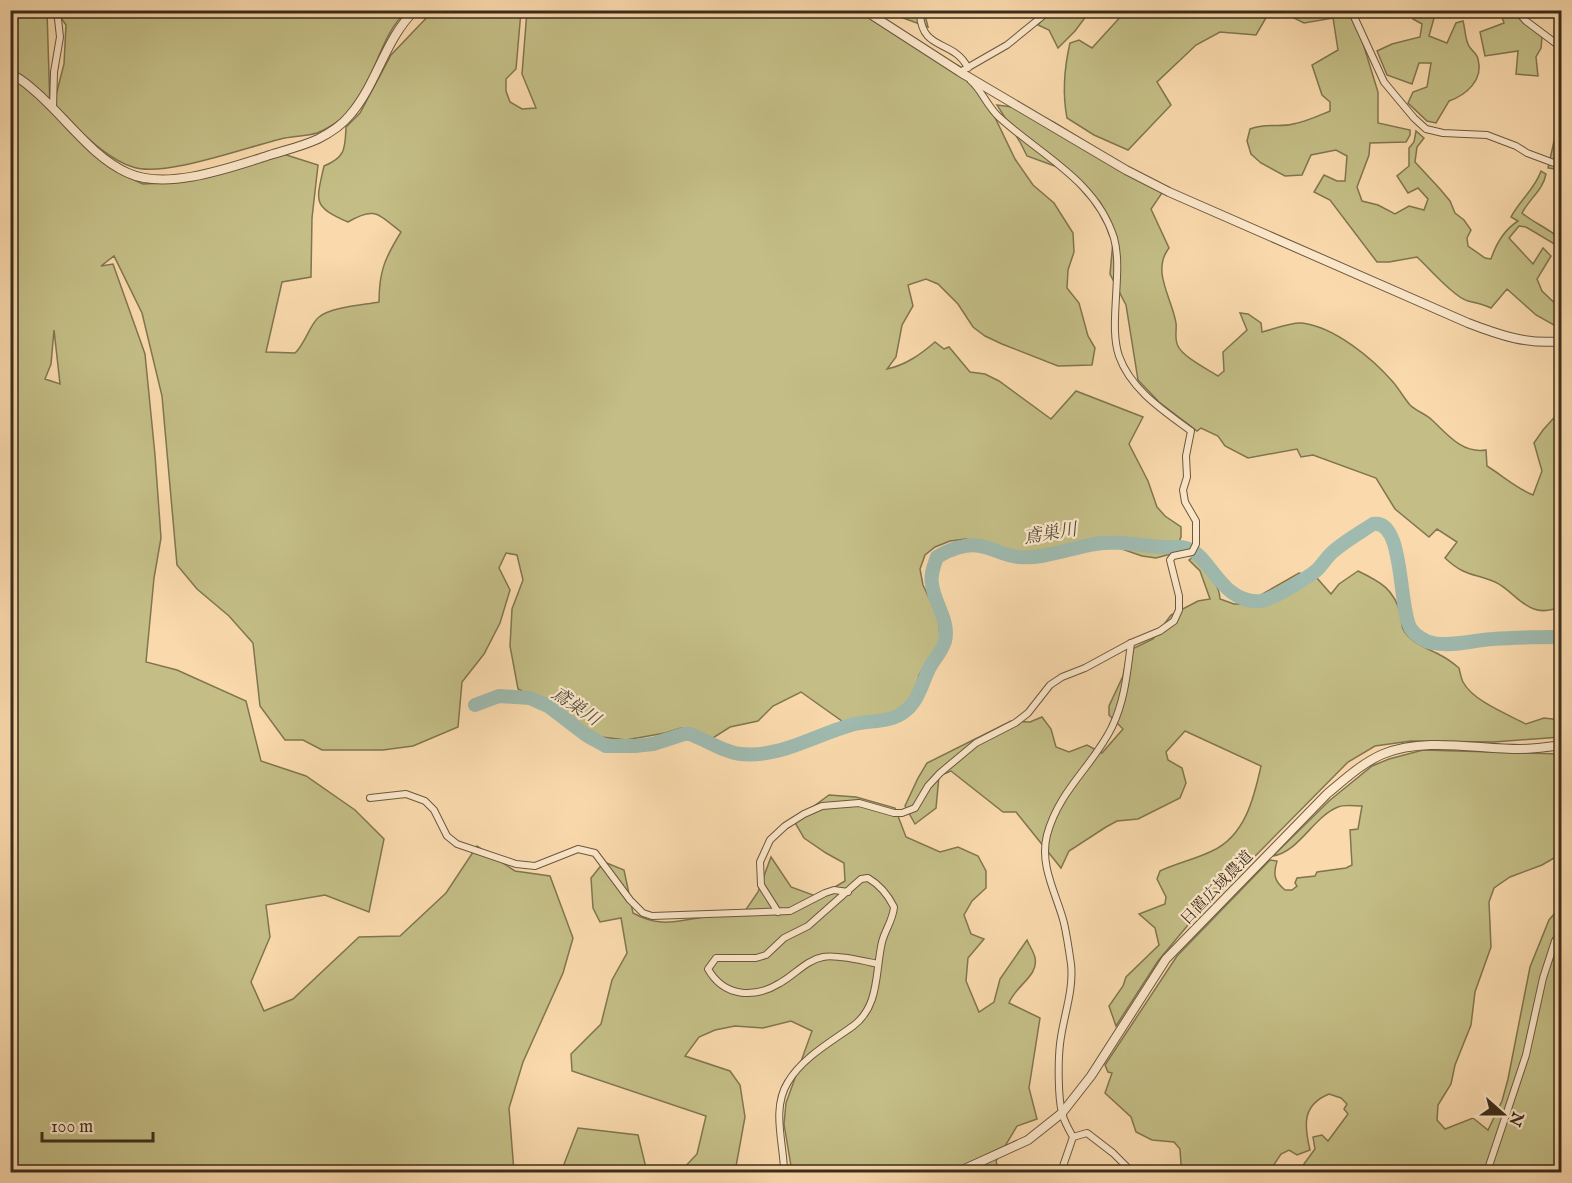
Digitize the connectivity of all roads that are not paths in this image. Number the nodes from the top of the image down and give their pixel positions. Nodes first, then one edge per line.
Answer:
1 (57, 10) edge
2 (415, 10) edge
3 (864, 10) edge
4 (924, 10) edge
5 (1050, 10) edge
6 (1351, 10) edge
7 (1516, 10) edge
8 (1562, 48) edge
9 (968, 68) junction
10 (960, 72) junction
11 (10, 74) edge
12 (53, 107) junction
13 (1562, 166) edge
14 (1562, 341) edge
15 (1131, 643) junction
16 (1562, 745) edge
17 (370, 798) dead end
18 (848, 892) junction
19 (778, 912) junction
20 (1562, 930) edge
21 (878, 963) junction
22 (1062, 1113) junction
23 (1073, 1137) junction
24 (784, 1173) edge
25 (958, 1173) edge
26 (1061, 1173) edge
27 (1132, 1173) edge
28 (1487, 1173) edge

1 - 12 street
2 - 12 street
3 - 10 street
4 - 9 street
5 - 9 street
6 - 13 street
7 - 8 street
9 - 10 street
10 - 14 street
10 - 15 street
11 - 12 street
15 - 19 street
15 - 22 street
16 - 22 street, 日置広域農道
17 - 19 street
18 - 19 street
18 - 21 street
18 - 21 street
20 - 28 street
21 - 24 street
22 - 23 street
22 - 25 street, 日置広域農道
23 - 26 street
23 - 27 street

